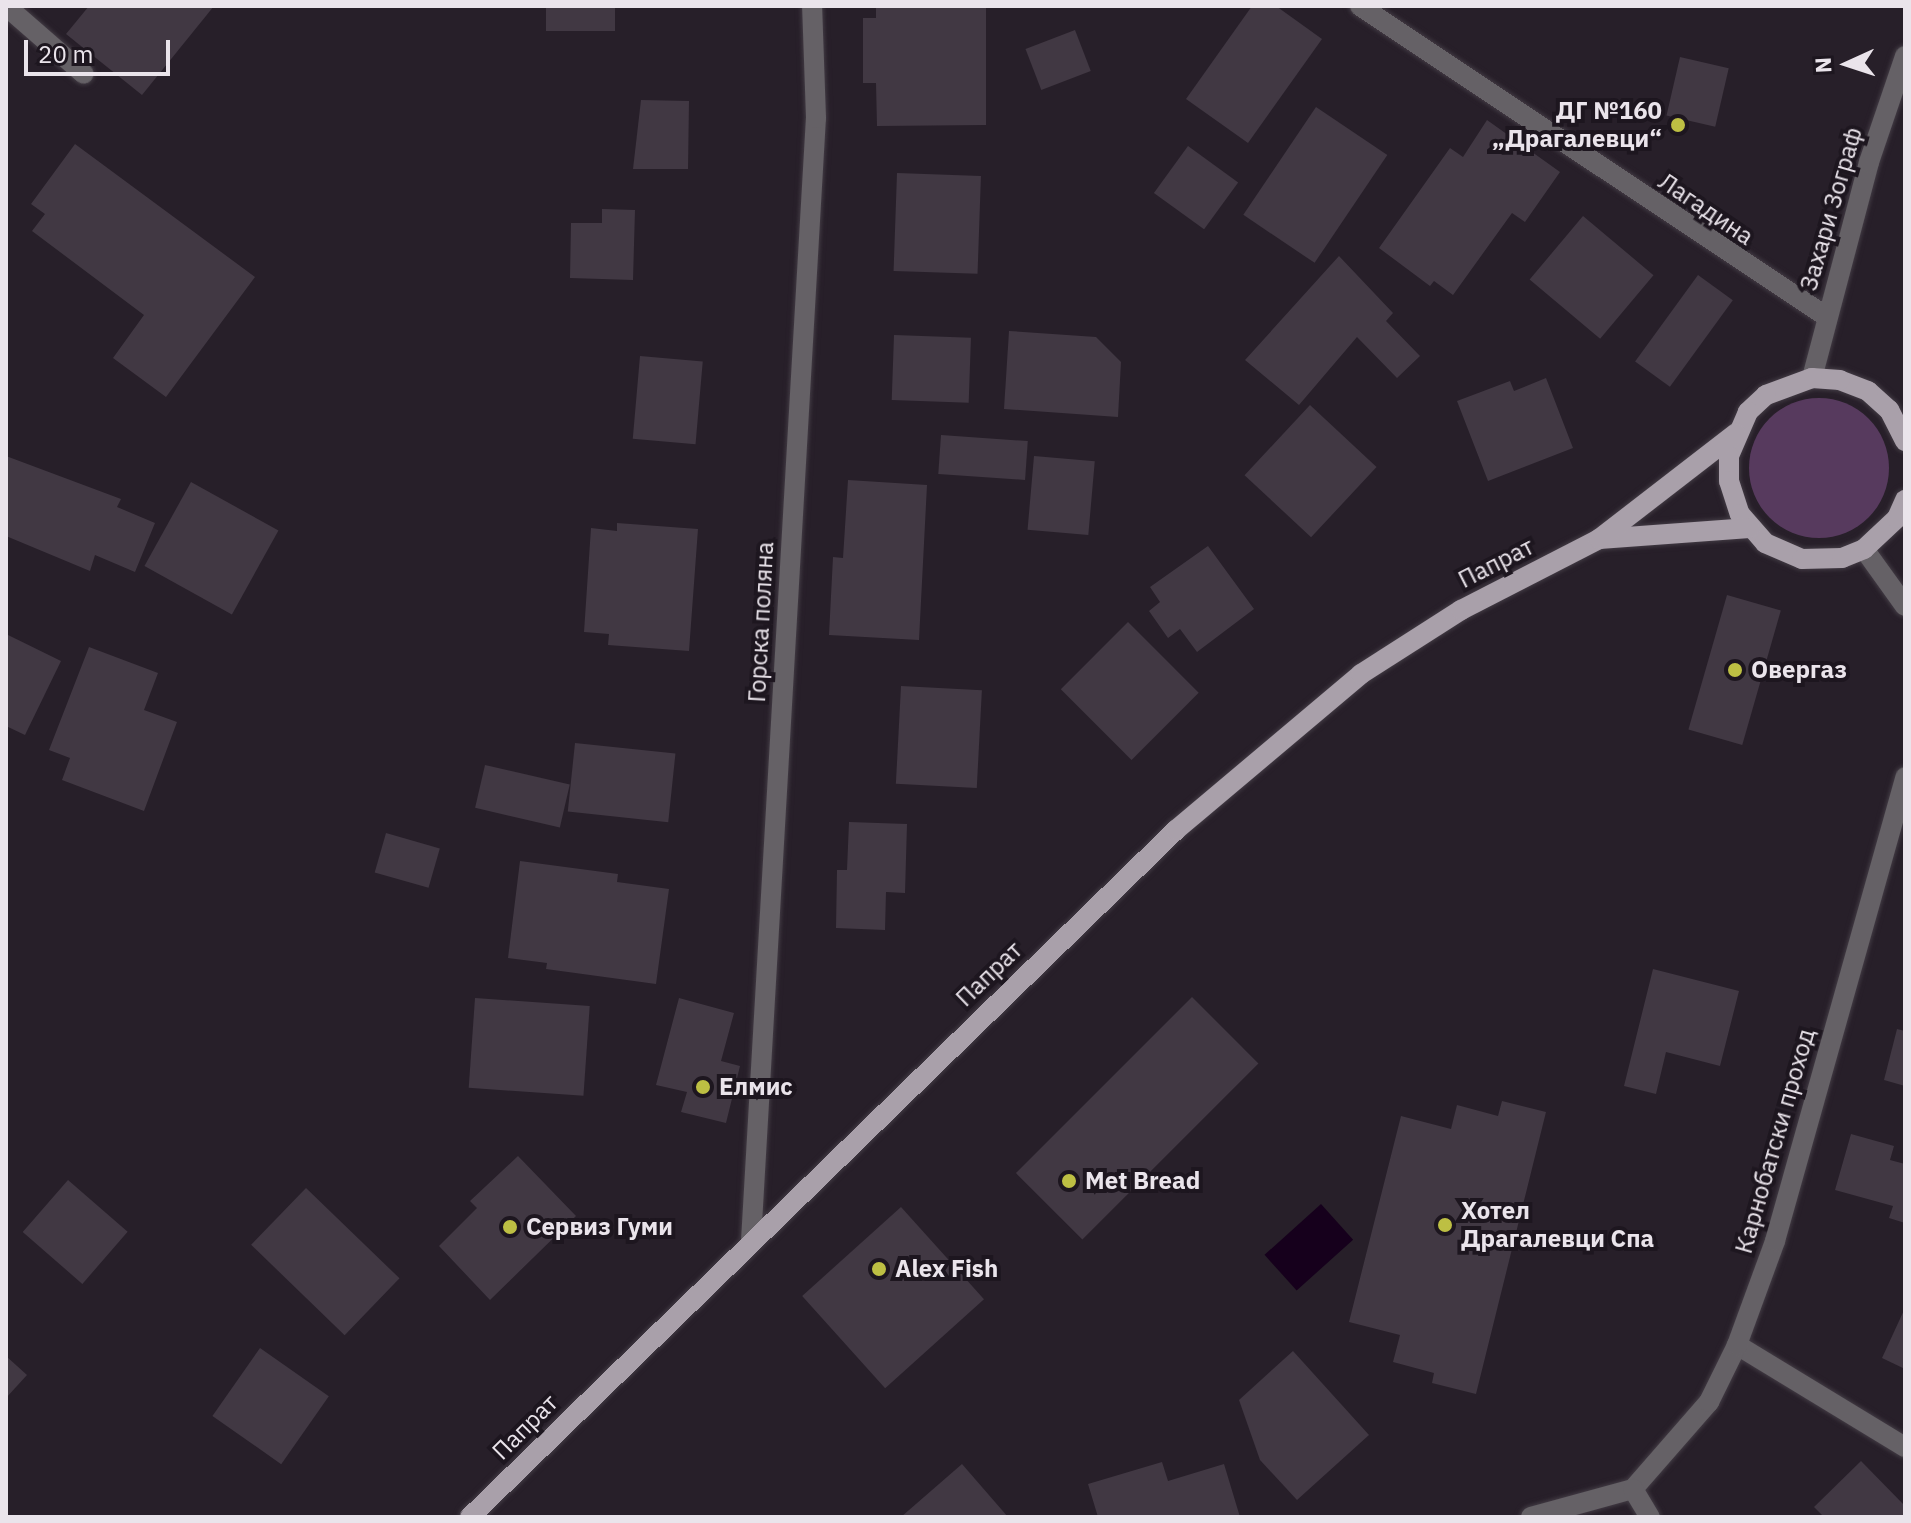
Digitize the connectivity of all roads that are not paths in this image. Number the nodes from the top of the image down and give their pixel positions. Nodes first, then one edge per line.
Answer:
1 (6, 6) edge
2 (812, 6) edge
3 (1360, 6) edge
4 (1905, 56) edge
5 (84, 74) dead end
6 (1827, 317) junction
7 (1812, 378) junction
8 (1897, 413) edge
9 (1736, 433) junction
10 (1905, 441) edge
11 (1905, 500) edge
12 (1750, 528) junction
13 (1599, 539) junction
14 (1864, 549) junction
15 (1905, 606) edge
16 (1905, 777) edge
17 (751, 1241) junction
18 (1737, 1345) junction
19 (1905, 1447) edge
20 (1633, 1489) junction
21 (470, 1517) edge
22 (1531, 1517) edge
23 (1650, 1517) edge

1 - 5 street
2 - 17 street, Горска поляна
3 - 6 street, Лагадина
4 - 6 street, Захари Зограф
6 - 7 street, Захари Зограф
7 - 8 main road
7 - 9 main road, Папрат
8 - 10 main road
9 - 12 main road
9 - 13 main road, Папрат
11 - 14 main road
12 - 13 main road, Папрат
12 - 14 main road
13 - 17 main road, Папрат
14 - 15 street
16 - 18 street, Карнобатски проход
17 - 21 main road, Папрат
18 - 19 street
18 - 20 street, Карнобатски проход
20 - 22 street
20 - 23 street

